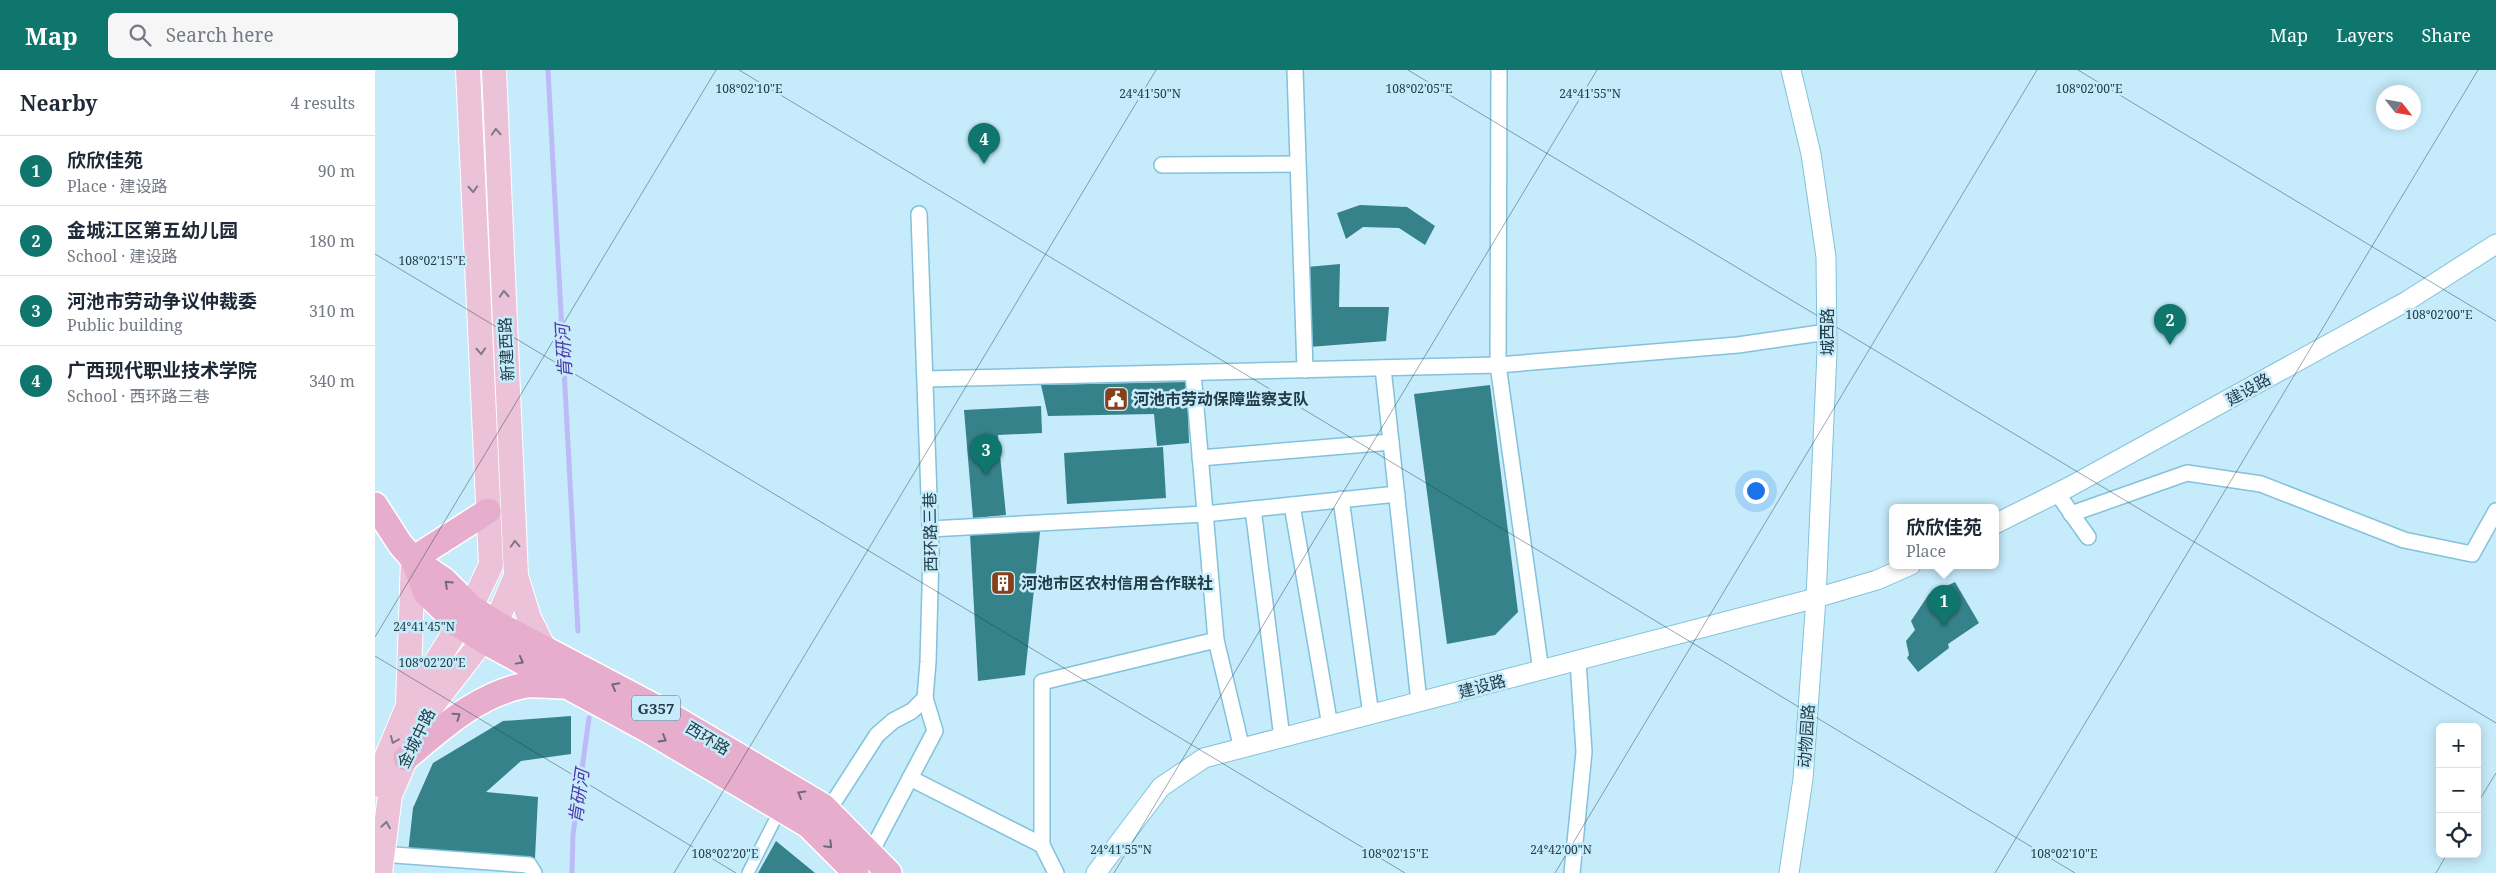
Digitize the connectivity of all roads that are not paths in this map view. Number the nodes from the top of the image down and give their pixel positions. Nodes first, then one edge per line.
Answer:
1 (468, 70) edge
2 (494, 70) edge
3 (1295, 70) edge
4 (1499, 70) edge
5 (1791, 70) edge
6 (1298, 164) junction
7 (1162, 165) dead end
8 (919, 214) dead end
9 (2496, 244) edge
10 (1827, 332) junction
11 (1498, 365) junction
12 (1383, 368) junction
13 (1305, 370) junction
14 (1193, 372) junction
15 (926, 379) junction
16 (1391, 442) junction
17 (1200, 458) junction
18 (2057, 493) junction
19 (1397, 494) junction
20 (1341, 500) junction
21 (375, 505) edge
22 (1291, 505) junction
23 (1253, 509) junction
24 (487, 511) junction
25 (2496, 511) edge
26 (1205, 514) junction
27 (2071, 514) junction
28 (1999, 522) edge
29 (930, 529) junction
30 (2088, 537) dead end
31 (413, 559) junction
32 (1902, 569) edge
33 (516, 576) junction
34 (1816, 598) junction
35 (465, 616) junction
36 (490, 632) junction
37 (1216, 640) junction
38 (545, 650) junction
39 (1578, 661) junction
40 (1541, 671) junction
41 (565, 686) junction
42 (925, 698) junction
43 (1419, 702) junction
44 (408, 706) junction
45 (1371, 715) junction
46 (1330, 726) junction
47 (1282, 738) junction
48 (1242, 749) junction
49 (406, 758) junction
50 (910, 778) junction
51 (375, 785) edge
52 (781, 808) junction
53 (828, 811) junction
54 (1042, 845) junction
55 (381, 864) edge
56 (863, 864) edge
57 (474, 867) edge
58 (534, 873) edge
59 (748, 873) edge
60 (889, 873) edge
61 (1056, 873) edge
62 (1096, 873) edge
63 (1572, 873) edge
64 (1789, 873) edge

1 -> 24 main road, 新建西路
33 -> 2 main road, 新建西路
3 - 6 street
4 - 11 street
5 - 10 street, 城西路
6 - 7 street
6 - 13 street
8 - 15 street, 西环路三巷
9 - 18 street, 建设路
10 - 11 street
10 - 34 street, 城西路
11 - 12 street
11 - 40 street
12 - 13 street
12 - 16 street
13 - 14 street
14 - 15 street
14 - 17 street
15 - 29 street, 西环路三巷
16 - 17 street
16 - 19 street
17 - 26 street
18 - 27 street
18 - 28 street, 建设路
19 - 20 street
19 - 43 street
20 - 22 street
20 - 45 street
21 - 31 highway, 西环路 / G357
22 - 23 street
22 - 46 street
23 - 26 street
23 - 47 street
24 - 31 highway
24 - 35 main road, 新建西路
25 - 27 street
26 - 29 street
26 - 37 street
27 - 30 street
29 - 42 street, 西环路三巷
31 - 35 highway, 西环路 / G357
31 - 44 main road
32 - 34 street, 建设路
33 - 36 main road, 新建西路
33 - 38 main road
34 - 39 street, 建设路
34 - 64 street, 动物园路
35 - 36 highway, 西环路 / G357
35 - 44 main road, 金城中路
36 - 38 highway, 西环路 / G357
36 -> 41 highway, 西环路 / G357
36 - 49 main road, 金城中路
37 - 48 street
37 - 54 street
53 -> 38 highway, 西环路 / G357
39 - 40 street, 建设路
39 - 63 street
40 - 43 street, 建设路
49 -> 41 highway
41 -> 52 highway, 西环路 / G357
42 - 50 street
42 - 53 street
43 - 45 street, 建设路
44 -> 51 main road, 金城中路
45 - 46 street, 建设路
46 - 47 street, 建设路
47 - 48 street, 建设路
48 - 62 street, 建设路
55 -> 49 main road, 金城中路
50 - 54 street
50 - 56 street
52 -> 56 highway, 西环路 / G357
52 - 59 street
53 - 56 highway, 西环路 / G357
54 - 61 street
55 - 57 street
56 - 60 highway, 西环路 / G357
57 - 58 street

